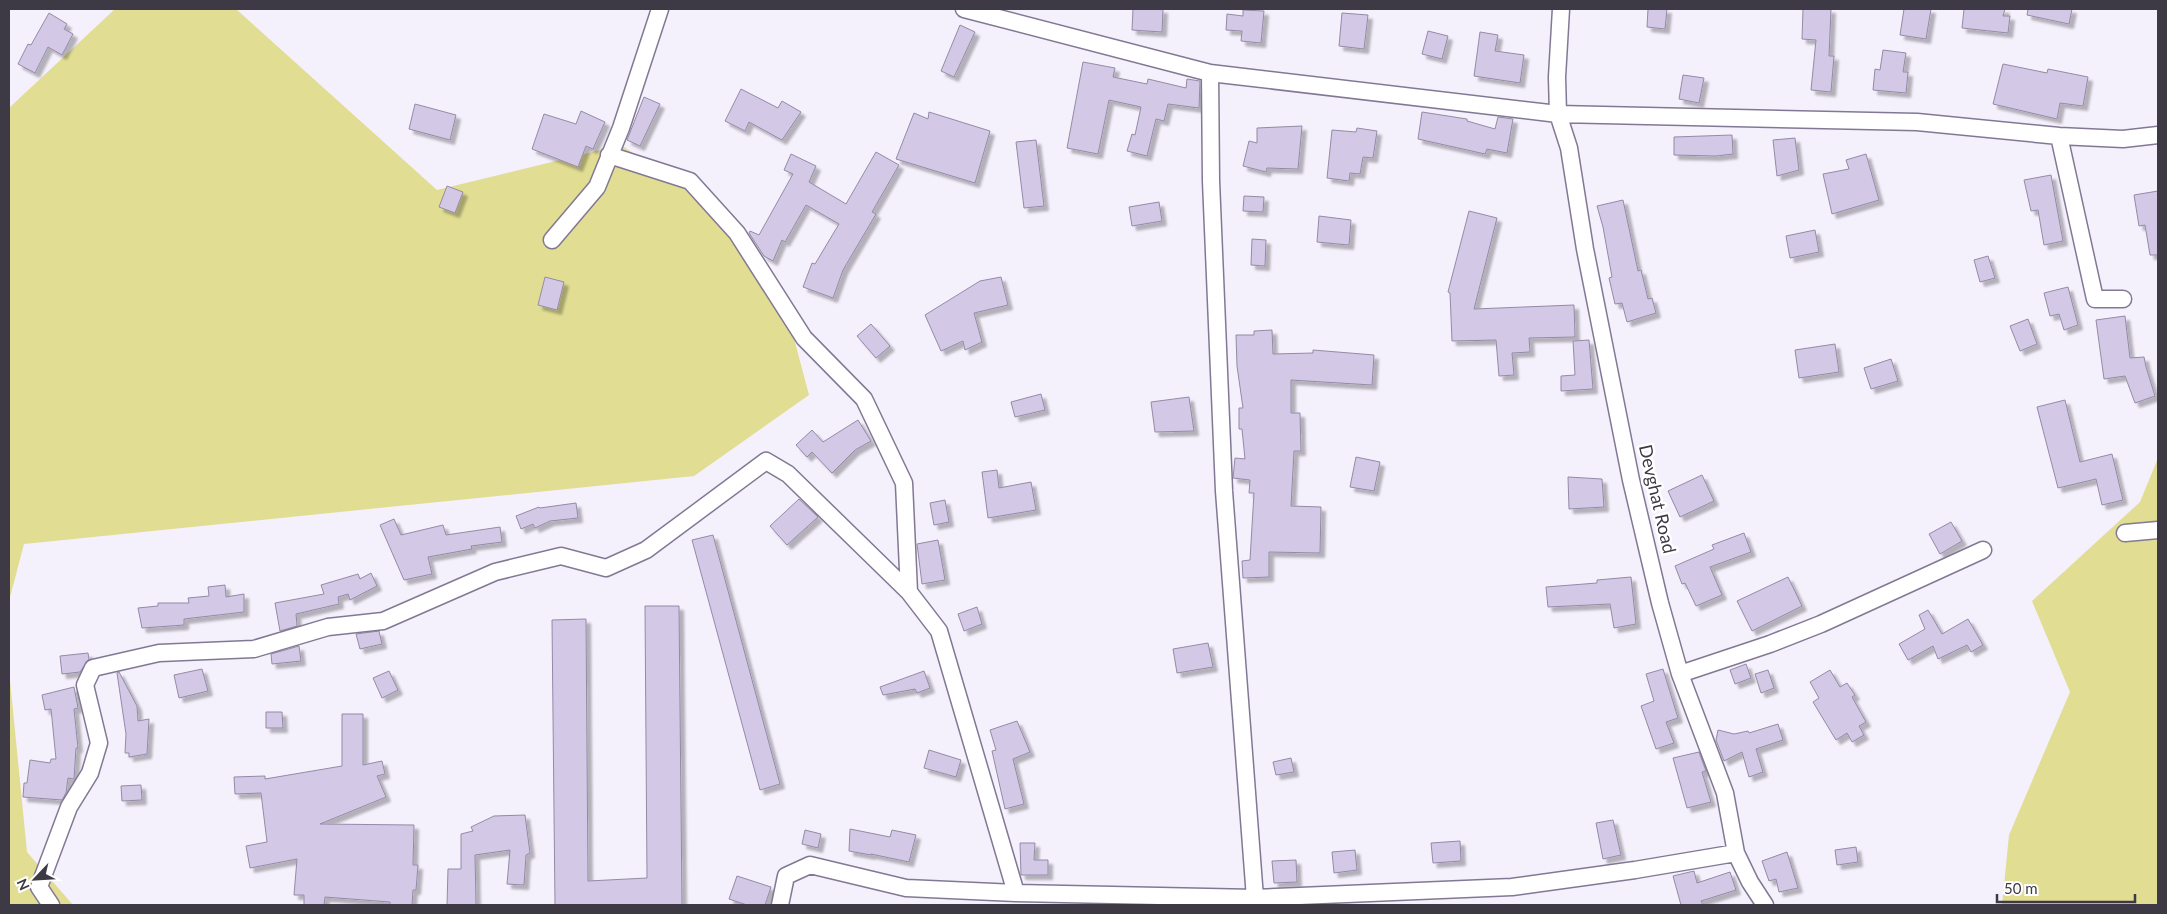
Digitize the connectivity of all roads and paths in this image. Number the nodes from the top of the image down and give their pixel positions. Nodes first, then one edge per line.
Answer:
1 (660, 9) edge
2 (964, 9) edge
3 (1561, 9) edge
4 (1210, 73) junction
5 (1558, 114) junction
6 (2158, 135) edge
7 (2059, 136) junction
8 (609, 155) junction
9 (552, 240) dead end
10 (2123, 299) dead end
11 (2158, 530) edge
12 (2125, 533) dead end
13 (1983, 550) dead end
14 (909, 592) junction
15 (1680, 674) junction
16 (1736, 853) junction
17 (1016, 893) junction
18 (1255, 898) junction
19 (51, 905) edge
20 (780, 905) edge
21 (1765, 905) edge

1 - 8 street
2 - 4 street
3 - 5 street, Devghat Road
4 - 5 street
4 - 18 street
5 - 7 street
5 - 15 street, Devghat Road
6 - 7 street
7 - 10 street
8 - 9 street
8 - 14 street
11 - 12 street
13 - 15 street
14 - 17 street
14 - 19 street
15 - 16 street, Devghat Road
16 - 18 street
16 - 21 street, Devghat Road
17 - 18 street
17 - 20 street

